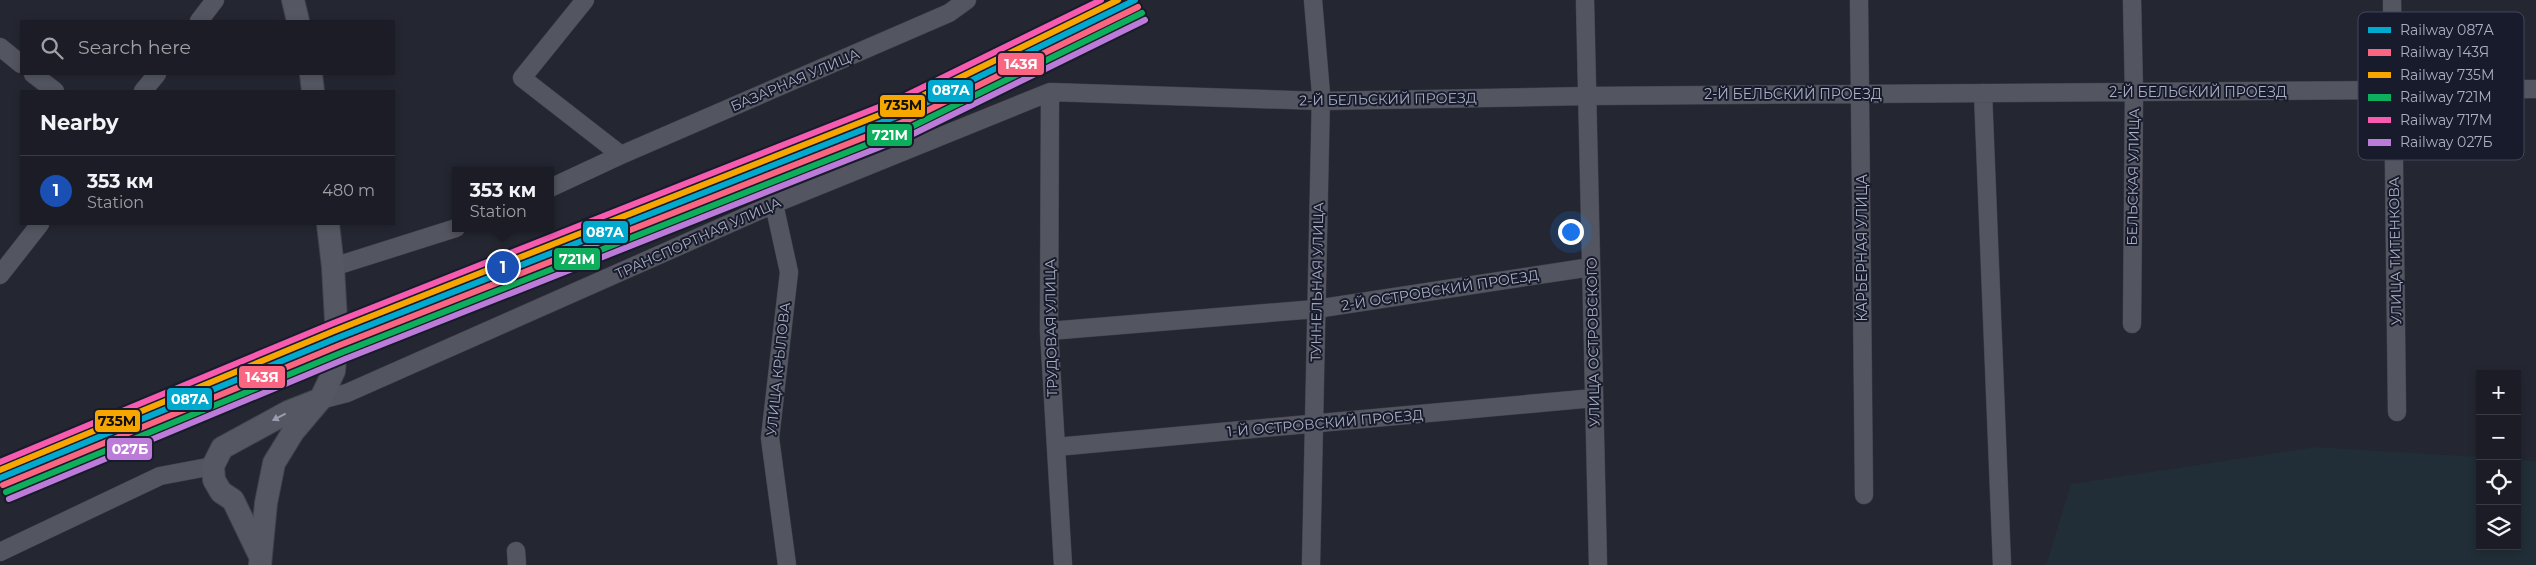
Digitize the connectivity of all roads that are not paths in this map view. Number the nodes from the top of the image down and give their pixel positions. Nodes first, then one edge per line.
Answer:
1 (216, 0) edge
2 (293, 0) edge
3 (585, 0) edge
4 (967, 0) edge
5 (1313, 0) edge
6 (1585, 0) edge
7 (1860, 0) edge
8 (2132, 0) edge
9 (200, 20) edge
10 (298, 20) edge
11 (0, 47) edge
12 (20, 63) edge
13 (34, 75) edge
14 (156, 75) edge
15 (311, 75) edge
16 (54, 90) edge
17 (144, 90) edge
18 (313, 90) edge
19 (2358, 90) edge
20 (1050, 92) junction
21 (2134, 92) junction
22 (1984, 93) junction
23 (1861, 94) junction
24 (1587, 96) junction
25 (1321, 101) junction
26 (620, 155) junction
27 (2394, 160) edge
28 (554, 186) edge
29 (774, 204) junction
30 (39, 225) edge
31 (328, 225) edge
32 (452, 229) edge
33 (333, 267) junction
34 (1591, 267) junction
35 (0, 275) edge
36 (1316, 309) junction
37 (2132, 324) dead end
38 (1049, 331) junction
39 (1594, 398) junction
40 (320, 400) junction
41 (2397, 412) dead end
42 (1314, 424) junction
43 (241, 439) junction
44 (1056, 447) junction
45 (274, 463) junction
46 (213, 466) junction
47 (270, 487) junction
48 (1864, 495) dead end
49 (233, 500) junction
50 (0, 552) edge
51 (260, 560) edge
52 (786, 565) edge
53 (1063, 565) edge
54 (1311, 565) edge
55 (1598, 565) edge
56 (2002, 565) edge

1 - 9 street
2 - 10 main road
3 - 26 street
4 - 26 street, БАЗАРНАЯ УЛИЦА
5 - 25 street, ТУННЕЛЬНАЯ УЛИЦА
6 - 24 street, УЛИЦА ОСТРОВСКОГО
7 - 23 street, КАРЬЕРНАЯ УЛИЦА
8 - 21 street, БЕЛЬСКАЯ УЛИЦА
11 - 12 street
13 - 16 street
14 - 17 street
15 - 18 main road
19 - 21 street, 2-Й БЕЛЬСКИЙ ПРОЕЗД
20 - 25 street, 2-Й БЕЛЬСКИЙ ПРОЕЗД
20 - 29 street, ТРАНСПОРТНАЯ УЛИЦА
20 - 38 street, ТРУДОВАЯ УЛИЦА
21 - 22 street, 2-Й БЕЛЬСКИЙ ПРОЕЗД
21 - 37 street, БЕЛЬСКАЯ УЛИЦА
22 - 23 street, 2-Й БЕЛЬСКИЙ ПРОЕЗД
22 - 56 street
23 - 24 street, 2-Й БЕЛЬСКИЙ ПРОЕЗД
23 - 48 street, КАРЬЕРНАЯ УЛИЦА
24 - 25 street, 2-Й БЕЛЬСКИЙ ПРОЕЗД
24 - 34 street, УЛИЦА ОСТРОВСКОГО
25 - 36 street, ТУННЕЛЬНАЯ УЛИЦА
26 - 28 street, БАЗАРНАЯ УЛИЦА
27 - 41 street, УЛИЦА ТИТЕНКОВА
29 - 40 street, ТРАНСПОРТНАЯ УЛИЦА
29 - 52 street, УЛИЦА КРЫЛОВА
30 - 35 street
31 - 33 main road
32 - 33 street
33 - 40 main road
34 - 36 street, 2-Й ОСТРОВСКИЙ ПРОЕЗД
34 - 39 street, УЛИЦА ОСТРОВСКОГО
36 - 38 street, 2-Й ОСТРОВСКИЙ ПРОЕЗД
36 - 42 street, ТУННЕЛЬНАЯ УЛИЦА
38 - 44 street, ТРУДОВАЯ УЛИЦА
39 - 42 street, 1-Й ОСТРОВСКИЙ ПРОЕЗД
39 - 55 street, УЛИЦА ОСТРОВСКОГО
40 -> 43 main road
40 - 45 main road
42 - 44 street, 1-Й ОСТРОВСКИЙ ПРОЕЗД
42 - 54 street, ТУННЕЛЬНАЯ УЛИЦА
43 - 45 main road
43 - 46 main road
44 - 53 street, ТРУДОВАЯ УЛИЦА
45 - 47 main road
46 - 49 main road
46 - 50 street
47 - 49 main road
47 - 51 main road
49 - 51 main road

